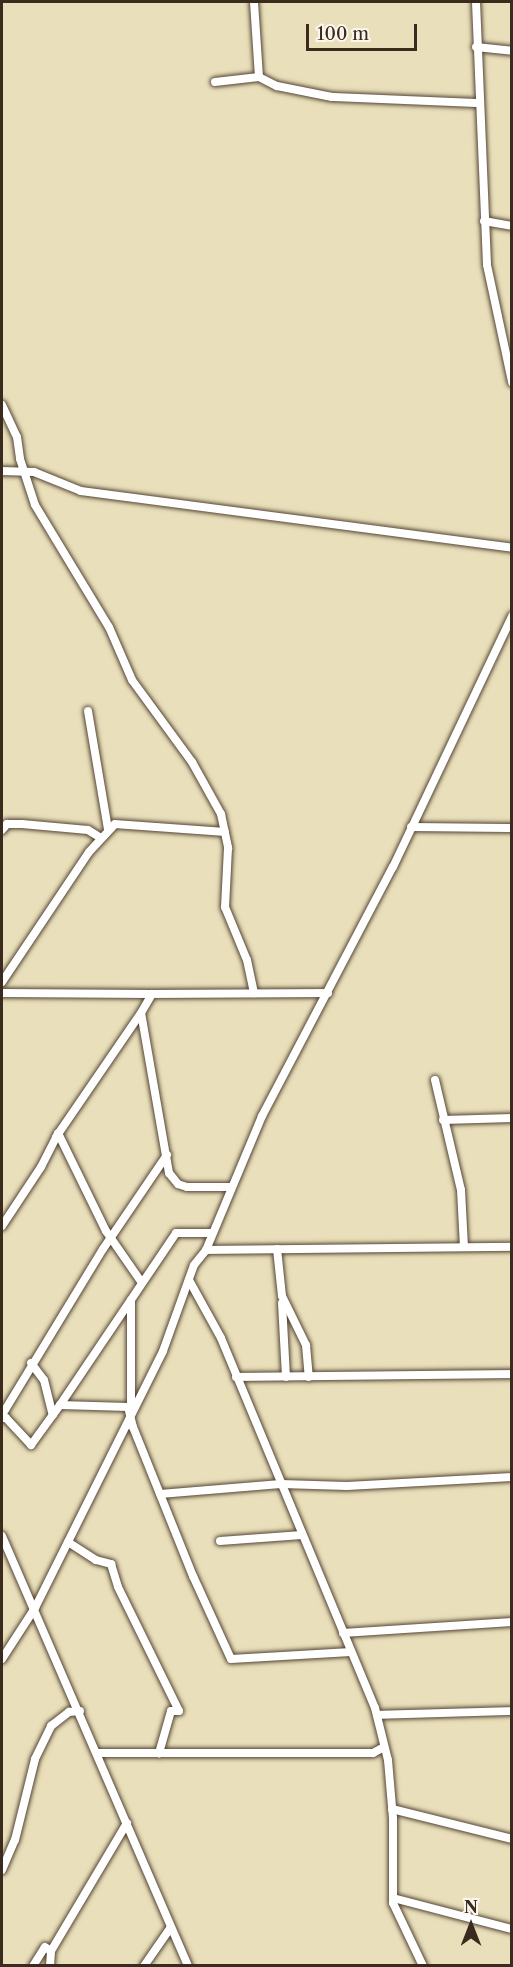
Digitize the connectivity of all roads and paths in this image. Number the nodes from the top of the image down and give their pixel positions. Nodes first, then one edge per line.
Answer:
1 (254, 2) edge
2 (476, 2) edge
3 (476, 47) junction
4 (512, 51) edge
5 (259, 77) junction
6 (216, 82) dead end
7 (478, 103) junction
8 (484, 221) junction
9 (512, 226) edge
10 (512, 382) edge
11 (2, 405) edge
12 (23, 469) junction
13 (2, 471) edge
14 (512, 548) edge
15 (512, 616) edge
16 (88, 711) dead end
17 (411, 827) junction
18 (512, 828) edge
19 (2, 830) edge
20 (108, 830) junction
21 (225, 832) junction
22 (100, 838) junction
23 (2, 982) edge
24 (2, 993) edge
25 (254, 993) junction
26 (328, 993) junction
27 (152, 994) junction
28 (141, 1013) junction
29 (435, 1080) dead end
30 (512, 1118) edge
31 (443, 1120) junction
32 (58, 1133) junction
33 (167, 1155) junction
34 (229, 1187) junction
35 (2, 1226) edge
36 (210, 1233) junction
37 (110, 1238) junction
38 (464, 1247) junction
39 (512, 1247) edge
40 (206, 1250) junction
41 (277, 1250) junction
42 (189, 1280) junction
43 (142, 1284) junction
44 (282, 1296) junction
45 (131, 1300) junction
46 (31, 1363) junction
47 (512, 1374) edge
48 (236, 1377) junction
49 (286, 1377) junction
50 (309, 1377) junction
51 (60, 1405) junction
52 (131, 1410) junction
53 (52, 1415) junction
54 (2, 1417) edge
55 (512, 1478) edge
56 (281, 1484) junction
57 (160, 1494) junction
58 (302, 1535) junction
59 (2, 1536) edge
60 (220, 1541) dead end
61 (68, 1542) junction
62 (35, 1608) junction
63 (512, 1622) edge
64 (343, 1633) junction
65 (351, 1652) junction
66 (2, 1659) edge
67 (80, 1711) junction
68 (512, 1711) edge
69 (377, 1715) junction
70 (382, 1748) junction
71 (98, 1754) junction
72 (159, 1754) junction
73 (392, 1809) junction
74 (127, 1823) junction
75 (512, 1839) edge
76 (2, 1870) edge
77 (393, 1898) junction
78 (171, 1927) junction
79 (512, 1929) edge
80 (51, 1951) junction
81 (33, 1965) edge
82 (50, 1965) edge
83 (144, 1965) edge
84 (188, 1965) edge
85 (423, 1965) edge

1 - 5 street
2 - 3 street
3 - 4 street
3 - 7 street
5 - 6 street
5 - 7 street
7 - 8 street
8 - 9 street
8 - 10 street
11 - 12 street
12 - 13 street
12 - 14 street
12 - 21 street
15 - 17 street
16 - 20 street
17 - 18 street
17 - 26 street
19 - 22 street
20 - 21 street
20 - 22 street
21 - 25 street
22 - 23 street
24 - 27 street
25 - 26 street
25 - 27 street
26 - 34 street
27 - 28 street
28 - 32 street
28 - 33 street
29 - 31 street
30 - 31 street
31 - 38 street
32 - 35 street
32 - 37 street
33 - 34 street
33 - 37 street
34 - 36 street
36 - 40 street
36 - 43 street
37 - 43 street
37 - 46 street
38 - 39 street
38 - 41 street
40 - 41 street
40 - 42 street
41 - 44 street
42 - 48 street
42 - 52 street
43 - 45 street
44 - 49 street
44 - 50 street
45 - 51 street
45 - 52 street
46 - 53 street
46 - 54 street
47 - 50 street
48 - 49 street
48 - 56 street
49 - 50 street
51 - 52 street
51 - 53 street
52 - 57 street
52 - 61 street
53 - 54 street
55 - 56 street
56 - 57 street
56 - 58 street
57 - 65 street
58 - 60 street
58 - 64 street
59 - 62 street
61 - 62 street
61 - 72 street
62 - 66 street
62 - 67 street
63 - 64 street
64 - 65 street
65 - 69 street
67 - 71 street
67 - 76 street
68 - 69 street
69 - 70 street
70 - 72 street
70 - 73 street
71 - 72 street
71 - 74 street
73 - 75 street
73 - 77 street
74 - 78 street
74 - 80 street
77 - 79 street
77 - 85 street
78 - 83 street
78 - 84 street
80 - 81 street
80 - 82 street

